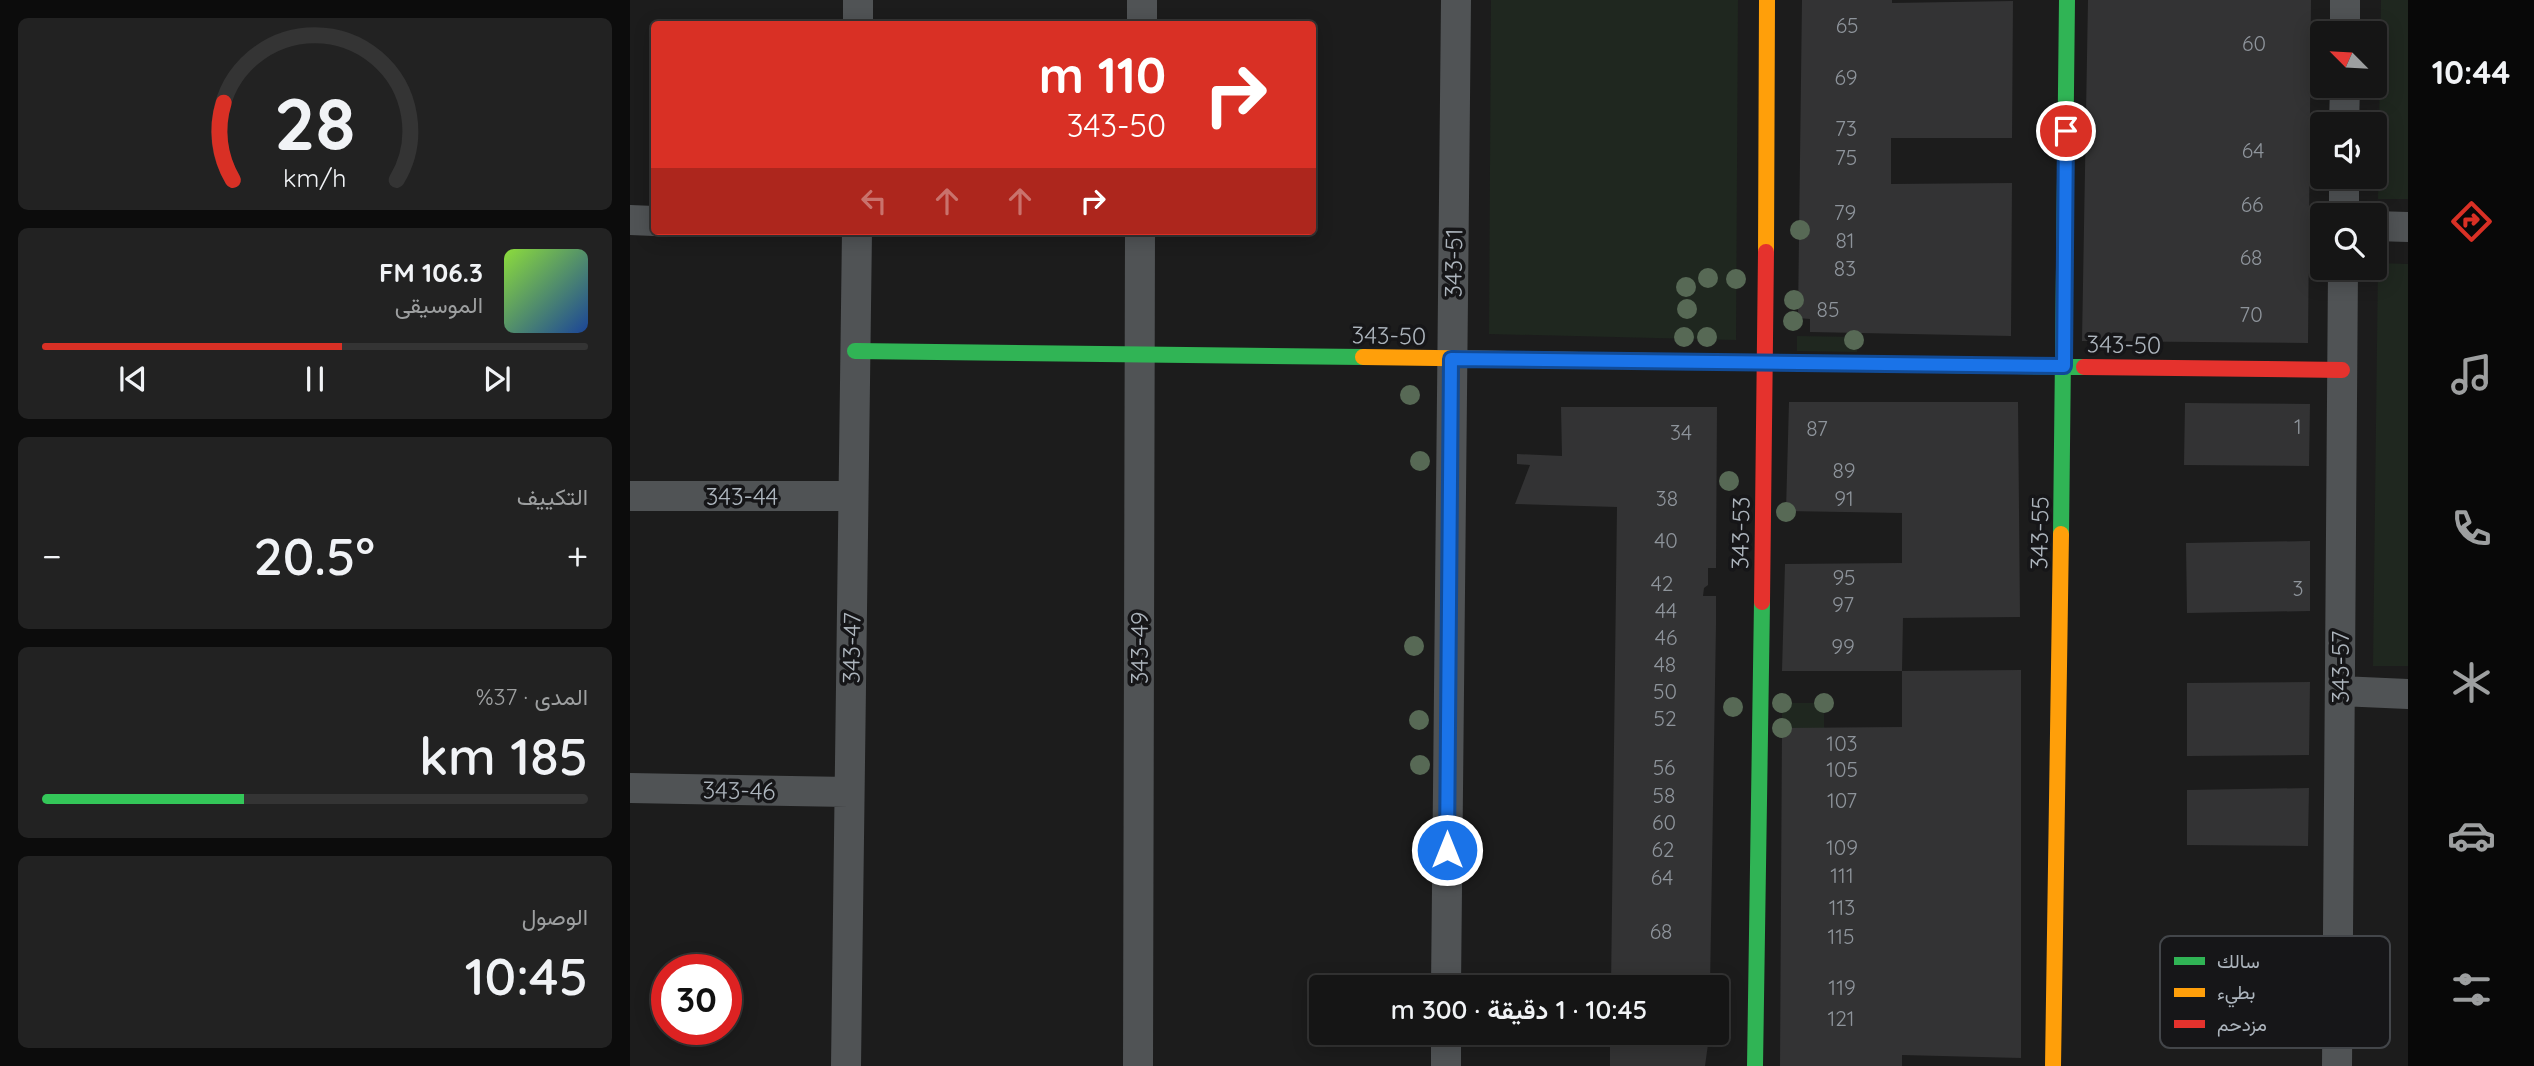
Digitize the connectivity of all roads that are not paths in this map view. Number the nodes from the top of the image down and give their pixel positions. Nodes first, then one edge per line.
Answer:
1 (858, 0) edge
2 (1142, 0) edge
3 (1456, 0) edge
4 (1767, 0) edge
5 (2067, 0) edge
6 (2345, 0) edge
7 (858, 21) edge
8 (1142, 21) edge
9 (2345, 21) edge
10 (630, 220) edge
11 (651, 221) edge
12 (2387, 226) edge
13 (2408, 227) edge
14 (857, 235) edge
15 (1140, 235) edge
16 (2343, 280) edge
17 (855, 351) junction
18 (1139, 355) junction
19 (1451, 359) junction
20 (1766, 362) junction
21 (2064, 366) junction
22 (2342, 370) junction
23 (630, 496) edge
24 (853, 496) junction
25 (2340, 691) junction
26 (2408, 694) edge
27 (630, 788) edge
28 (848, 792) junction
29 (2338, 936) edge
30 (1446, 975) edge
31 (1446, 1045) edge
32 (2337, 1048) edge
33 (846, 1066) edge
34 (1138, 1066) edge
35 (1446, 1066) edge
36 (1755, 1066) edge
37 (2053, 1066) edge
38 (2337, 1066) edge

1 - 7 street
2 - 8 street
3 - 19 street, 343-51
4 - 20 street, 343-53
5 - 21 street, 343-55
6 - 9 street
10 - 11 street
12 - 13 street
14 - 17 street, 343-47
15 - 18 street, 343-49
16 - 22 street, 343-57
17 - 18 street, 343-50
17 - 24 street, 343-47
18 - 19 street, 343-50
18 - 34 street, 343-49
19 - 20 street, 343-50
19 - 30 street, 343-51
20 - 21 street, 343-50
20 - 36 street, 343-53
21 - 22 street, 343-50
21 - 37 street, 343-55
22 - 25 street, 343-57
23 - 24 street, 343-44
24 - 28 street, 343-47
25 - 26 street
25 - 29 street, 343-57
27 - 28 street, 343-46
28 - 33 street, 343-47
31 - 35 street
32 - 38 street, 343-57

